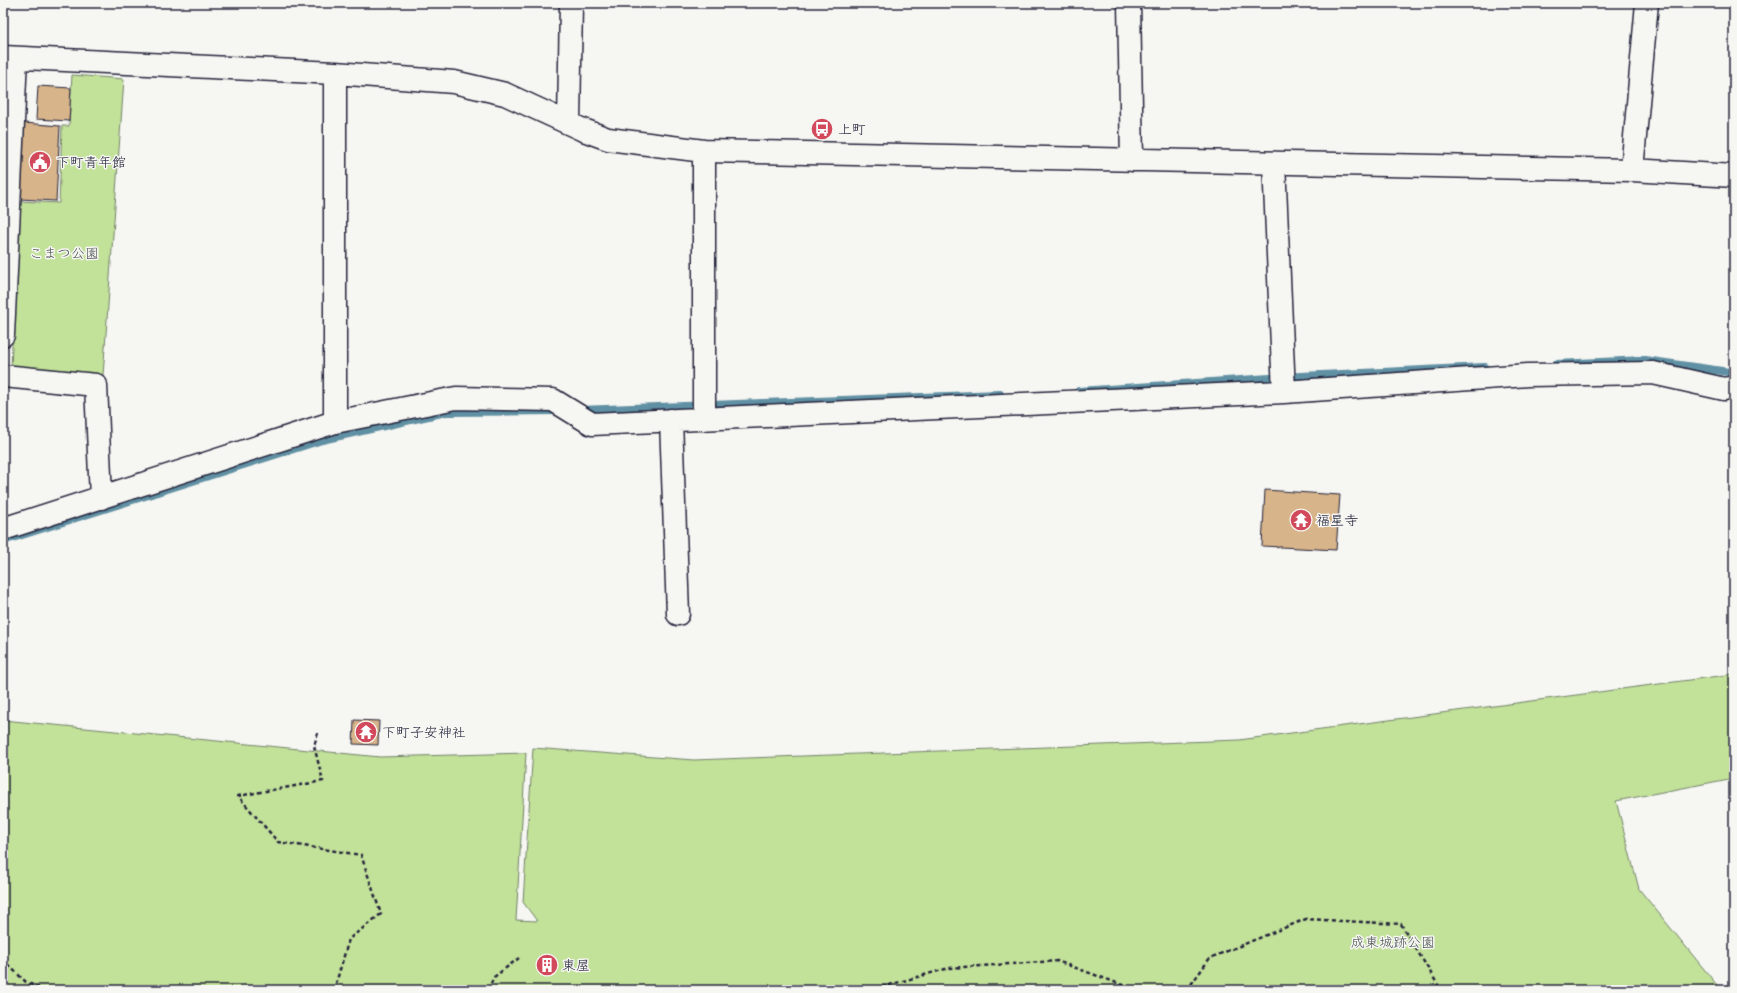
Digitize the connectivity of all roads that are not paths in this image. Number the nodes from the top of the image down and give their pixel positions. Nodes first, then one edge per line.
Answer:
1 (571, 3) edge
2 (1130, 3) edge
3 (1647, 3) edge
4 (9, 58) edge
5 (335, 73) junction
6 (569, 123) junction
7 (704, 151) junction
8 (1132, 160) junction
9 (1274, 163) junction
10 (1632, 170) junction
11 (1734, 176) edge
12 (3, 335) edge
13 (3, 376) edge
14 (1284, 383) junction
15 (1732, 388) edge
16 (704, 409) junction
17 (671, 420) junction
18 (335, 422) junction
19 (101, 498) junction
20 (3, 529) edge
21 (678, 614) dead end

1 - 6 street
2 - 8 street
3 - 10 street
4 - 5 street
4 - 12 street
5 - 6 street
5 - 18 street
6 - 7 street
7 - 8 street
7 - 16 street
8 - 9 street
9 - 10 street
9 - 14 street
10 - 11 street
13 - 19 street
14 - 15 street
14 - 16 street
16 - 17 street
17 - 18 street
17 - 21 street
18 - 19 street
19 - 20 street

